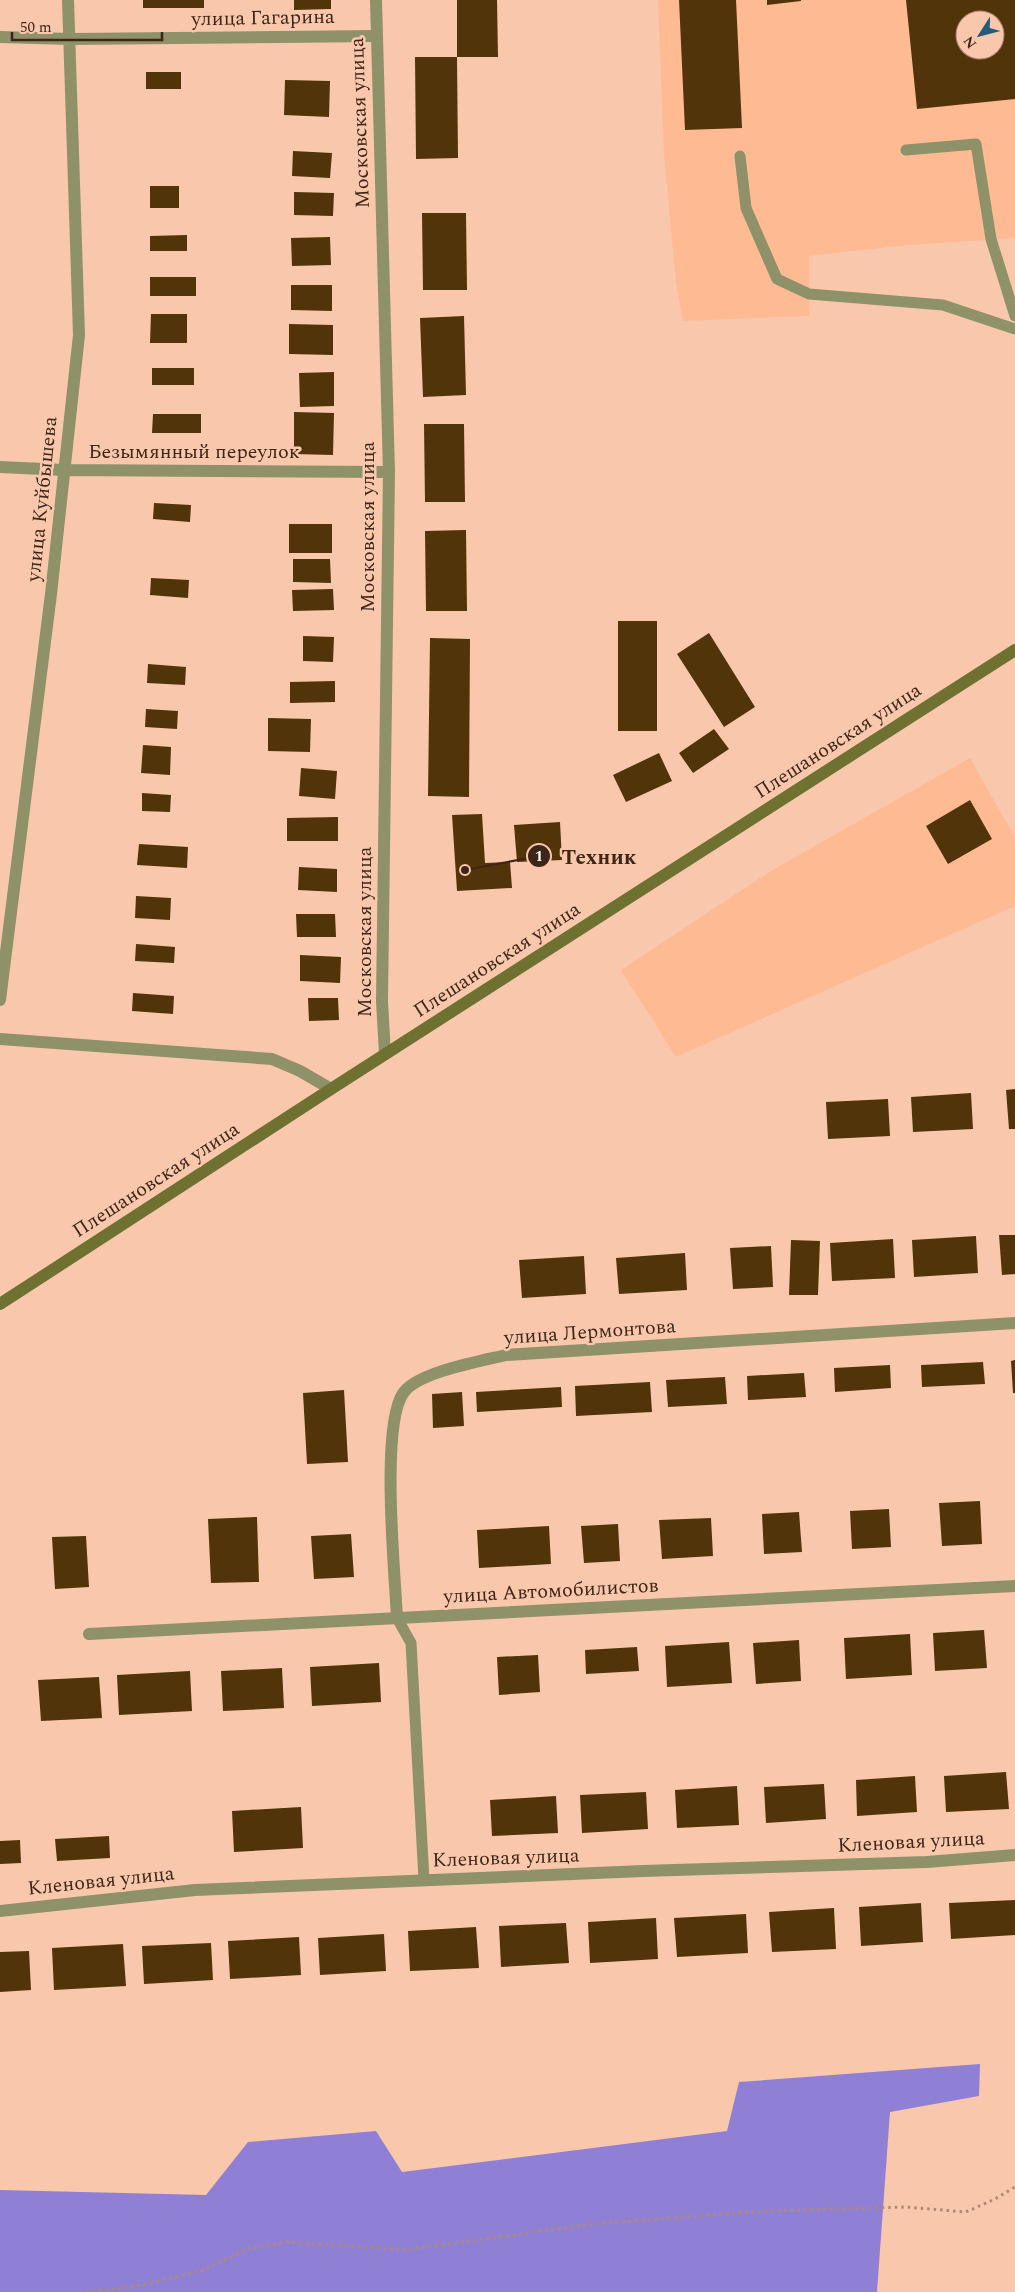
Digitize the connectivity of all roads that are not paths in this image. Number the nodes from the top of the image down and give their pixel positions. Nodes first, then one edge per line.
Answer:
1 (68, 0) edge
2 (376, 0) edge
3 (376, 36) junction
4 (0, 37) edge
5 (70, 39) junction
6 (906, 150) dead end
7 (740, 156) dead end
8 (1015, 316) edge
9 (1015, 329) edge
10 (0, 467) edge
11 (64, 470) junction
12 (388, 472) junction
13 (1015, 650) edge
14 (0, 1000) edge
15 (0, 1039) edge
16 (384, 1054) junction
17 (331, 1089) junction
18 (0, 1304) edge
19 (1015, 1323) edge
20 (1015, 1586) edge
21 (397, 1618) junction
22 (89, 1634) dead end
23 (1015, 1855) edge
24 (424, 1880) junction
25 (0, 1911) edge

1 - 5 street, улица Куйбышева
2 - 3 street, Московская улица
3 - 5 street, улица Гагарина
3 - 12 street, Московская улица
4 - 5 street, улица Гагарина
5 - 11 street, улица Куйбышева
6 - 8 lane
7 - 9 lane
10 - 11 street, Безымянный переулок
11 - 12 street, Безымянный переулок
11 - 14 street, улица Куйбышева
12 - 16 street, Московская улица
13 - 16 main road, Плешановская улица
15 - 17 street
16 - 17 main road, Плешановская улица
17 - 18 main road, Плешановская улица
19 - 21 street, улица Лермонтова
20 - 21 street, улица Автомобилистов
21 - 22 street, улица Автомобилистов
21 - 24 lane
23 - 24 street, Кленовая улица
24 - 25 street, Кленовая улица

